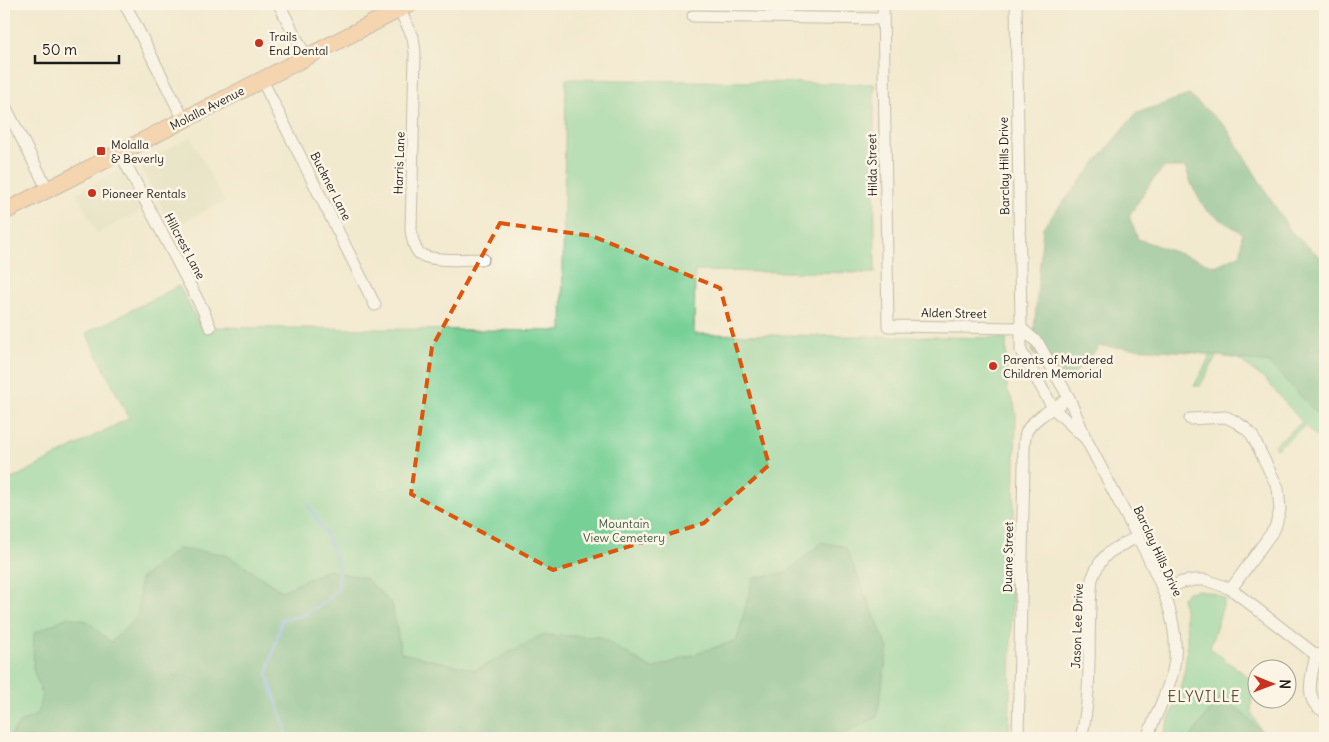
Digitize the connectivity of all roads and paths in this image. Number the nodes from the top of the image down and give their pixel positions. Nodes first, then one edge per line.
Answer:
1 (125, 4) edge
2 (279, 4) edge
3 (883, 4) edge
4 (1016, 4) edge
5 (404, 7) edge
6 (693, 16) dead end
7 (883, 19) junction
8 (306, 57) junction
9 (262, 80) junction
10 (4, 104) edge
11 (184, 120) junction
12 (120, 153) junction
13 (48, 190) junction
14 (4, 212) edge
15 (483, 259) dead end
16 (375, 305) dead end
17 (888, 326) joint
18 (210, 327) dead end
19 (1021, 328) junction
20 (1069, 398) junction
21 (1054, 408) junction
22 (1190, 418) dead end
23 (1086, 440) junction
24 (1138, 538) junction
25 (1231, 589) junction
26 (1164, 590) junction
27 (1321, 655) edge
28 (1325, 711) edge
29 (1018, 738) edge
30 (1081, 738) edge
31 (1147, 738) edge

1 - 11 street
2 - 8 street
3 - 7 street, Hilda Street
4 - 19 street, Barclay Hills Drive
5 - 8 main road, Molalla Avenue
5 - 15 street, Harris Lane
6 - 7 street
7 - 17 street, Hilda Street
8 - 9 main road, Molalla Avenue
9 - 11 main road, Molalla Avenue
9 - 16 street, Buckner Lane
10 - 13 street
11 - 12 main road, Molalla Avenue
12 - 13 main road, Molalla Avenue
12 - 18 street, Hillcrest Lane
13 - 14 main road, Molalla Avenue
17 - 19 street, Alden Street
19 - 20 street, Barclay Hills Drive
19 - 21 street, Barclay Hills Drive
20 - 21 street, Duane Street
20 - 23 street, Barclay Hills Drive
21 - 23 street, Barclay Hills Drive
21 - 29 street, Duane Street
22 - 25 street
23 - 24 street, Barclay Hills Drive
24 - 26 street, Barclay Hills Drive
24 - 30 street, Jason Lee Drive
25 - 26 street
25 - 27 street
26 - 31 street, Barclay Hills Drive
27 - 28 street

